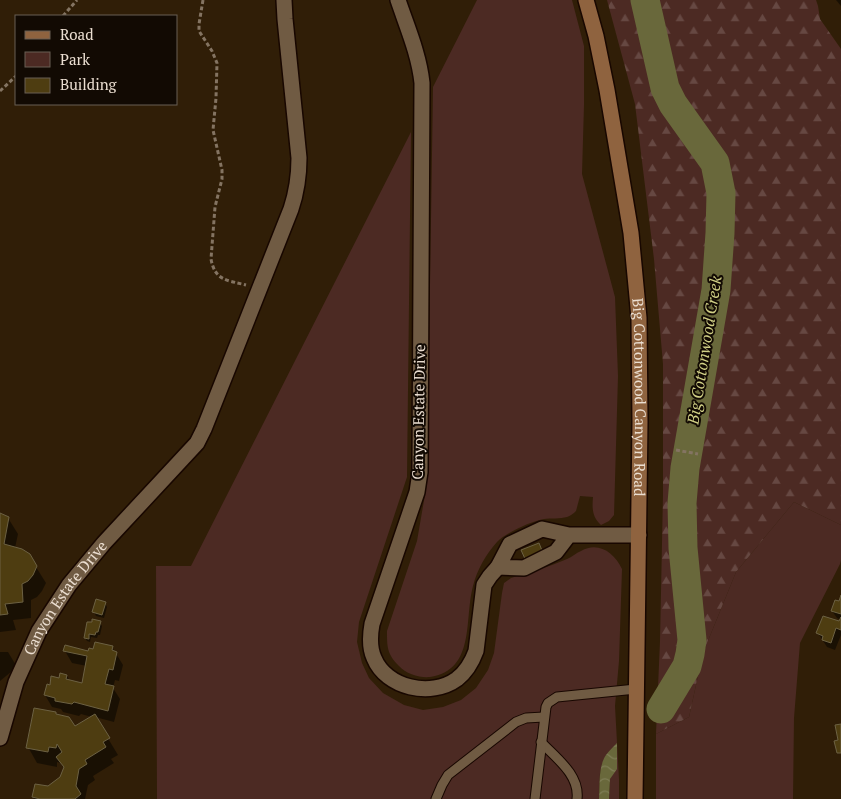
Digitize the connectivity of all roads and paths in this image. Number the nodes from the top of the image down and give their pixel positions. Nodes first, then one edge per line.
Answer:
1 (77, 0) edge
2 (203, 0) edge
3 (284, 0) edge
4 (398, 0) edge
5 (586, 0) edge
6 (64, 15) edge
7 (15, 77) edge
8 (0, 91) edge
9 (260, 288) junction
10 (676, 450) dead end
11 (698, 454) dead end
12 (569, 535) junction
13 (639, 535) junction
14 (498, 568) junction
15 (636, 690) junction
16 (544, 717) junction
17 (0, 738) edge
18 (541, 742) junction
19 (436, 799) edge
20 (534, 799) edge
21 (577, 799) edge
22 (635, 799) edge

1 - 6 path
2 - 9 path
3 - 9 street, Canyon Estate Drive
4 - 14 street, Canyon Estate Drive
5 - 13 main road, Big Cottonwood Canyon Road
7 - 8 path
9 - 17 street, Canyon Estate Drive
10 - 11 path
12 - 13 street, Canyon Estate Drive
12 - 14 street
12 - 14 street, Canyon Estate Drive
13 - 15 main road, Big Cottonwood Canyon Road
15 - 16 lane
15 - 22 main road, Big Cottonwood Canyon Road
16 - 18 lane
16 - 19 lane
18 - 20 lane
18 - 21 lane

